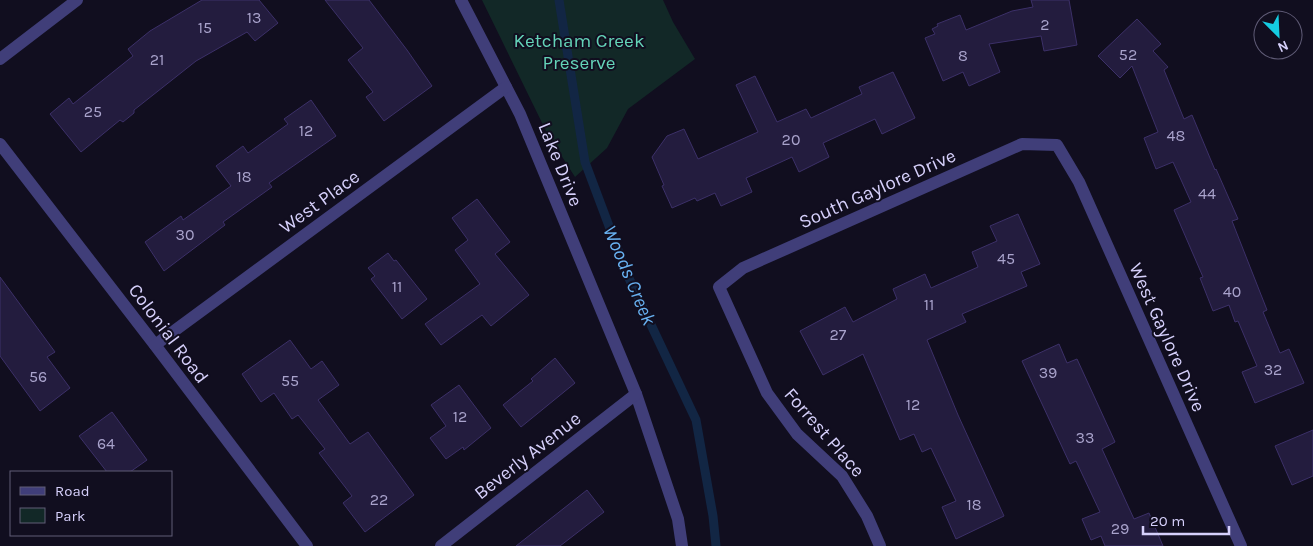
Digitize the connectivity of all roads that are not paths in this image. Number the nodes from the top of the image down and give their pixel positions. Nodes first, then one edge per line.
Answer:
1 (77, 0) edge
2 (462, 0) edge
3 (0, 59) edge
4 (506, 87) junction
5 (0, 144) edge
6 (1057, 145) joint
7 (719, 287) joint
8 (155, 345) junction
9 (636, 394) junction
10 (306, 546) edge
11 (441, 546) edge
12 (682, 546) edge
13 (880, 546) edge
14 (1241, 546) edge

1 - 3 street
2 - 4 street, Lake Drive
4 - 8 street, West Place
4 - 9 street, Lake Drive
5 - 8 street, Colonial Road
6 - 7 street, South Gaylore Drive
6 - 14 street, West Gaylore Drive
7 - 13 street, Forrest Place
8 - 10 street, Colonial Road
9 - 11 street, Beverly Avenue
9 - 12 street, Lake Drive

